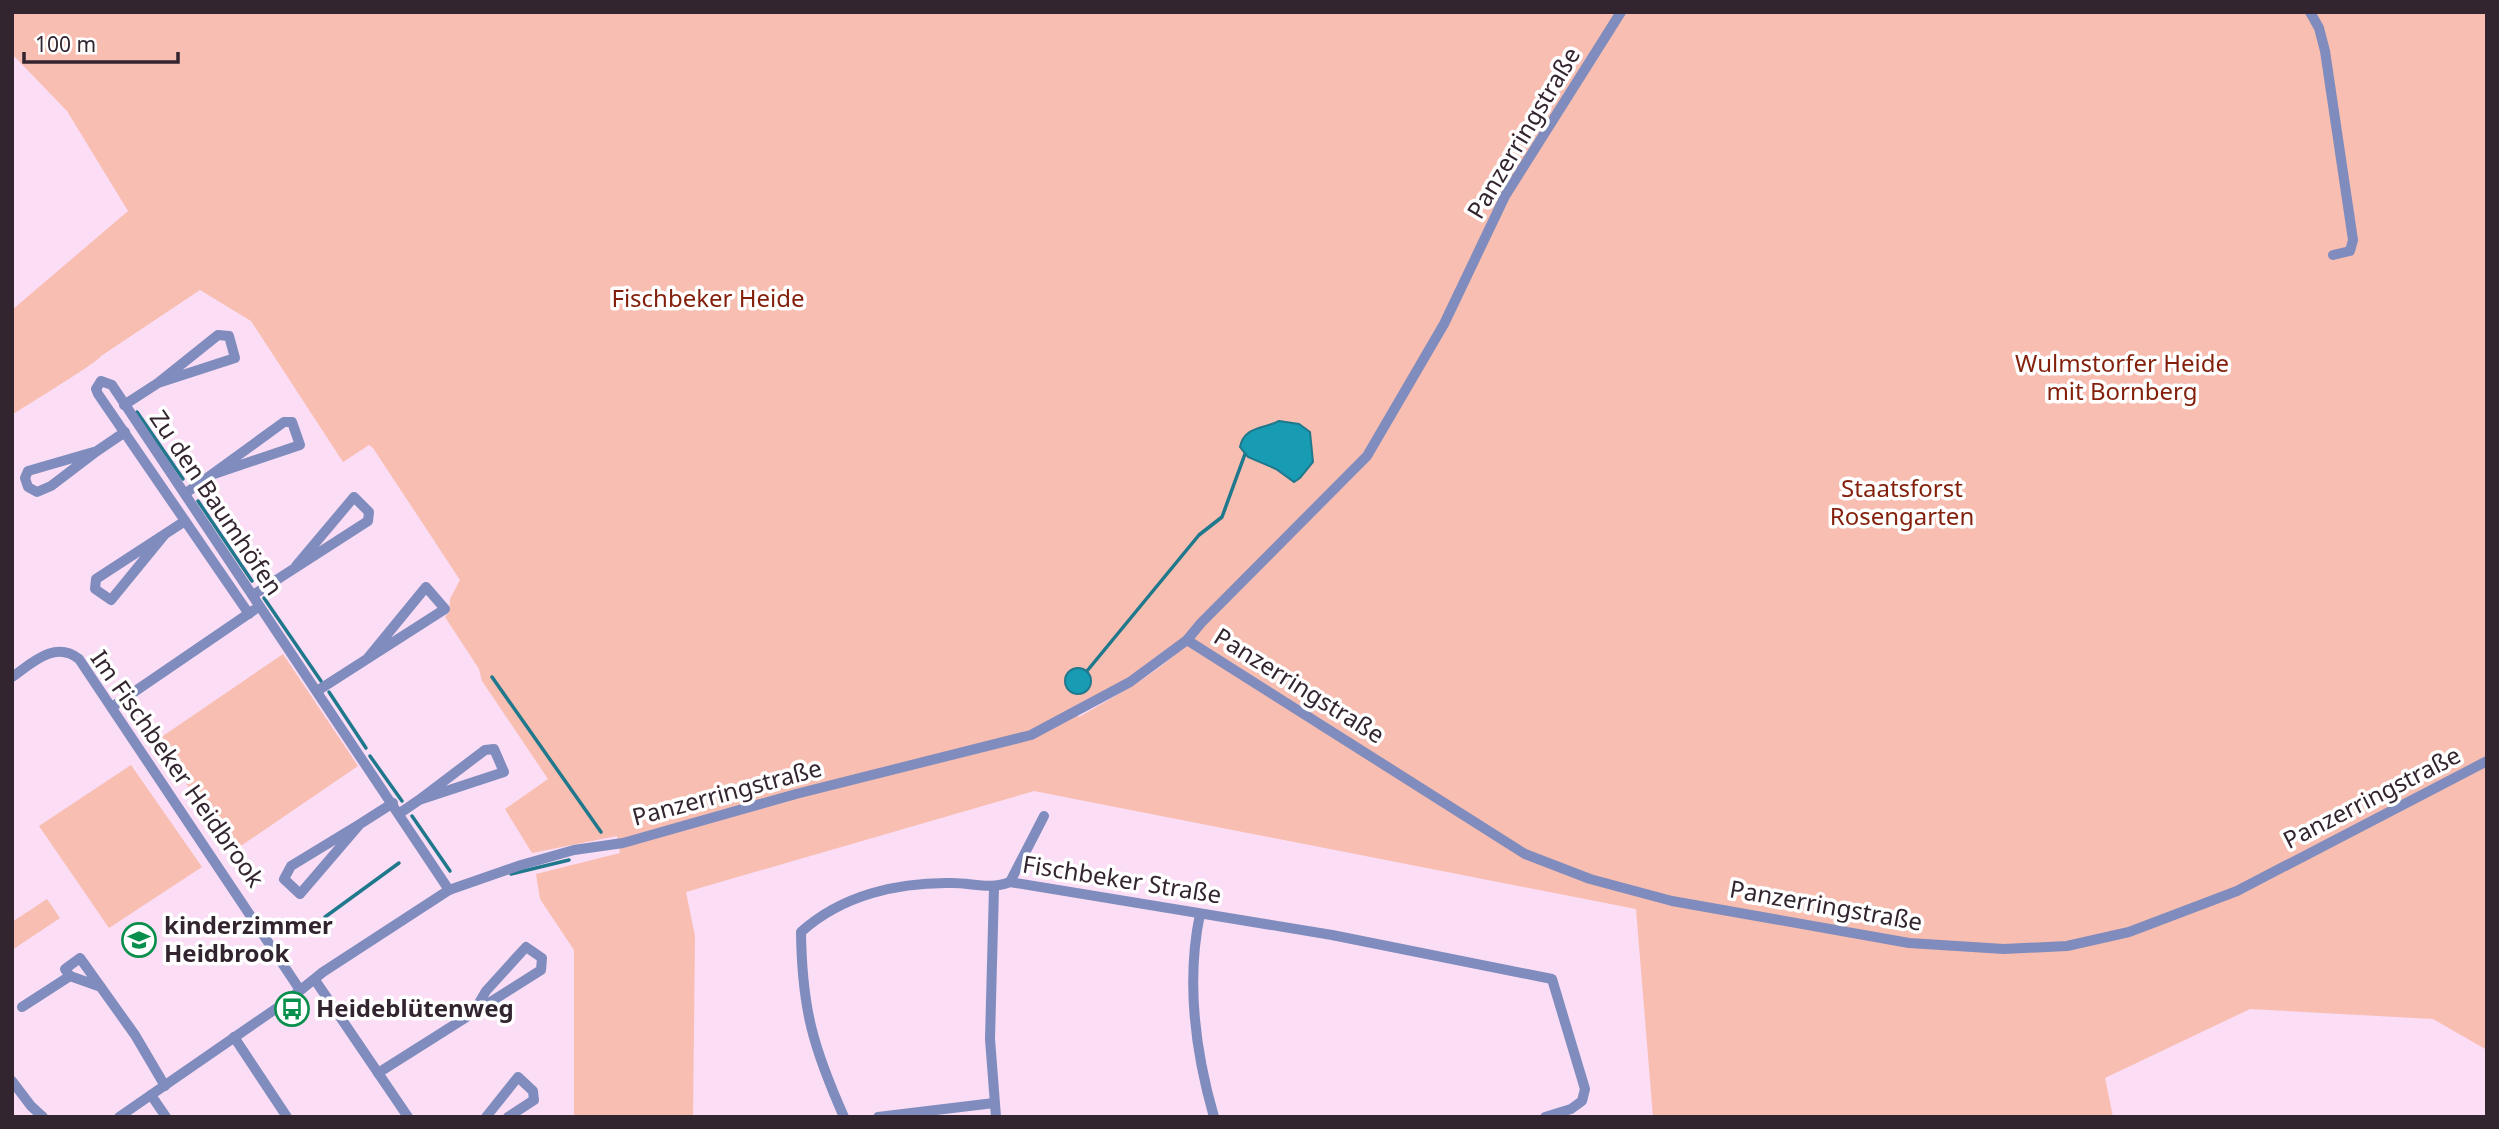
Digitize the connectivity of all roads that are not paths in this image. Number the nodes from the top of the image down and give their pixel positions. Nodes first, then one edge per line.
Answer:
1 (1621, 12) edge
2 (2311, 12) edge
3 (2333, 255) dead end
4 (159, 383) junction
5 (124, 405) junction
6 (125, 432) junction
7 (97, 451) junction
8 (211, 475) junction
9 (186, 493) junction
10 (185, 521) junction
11 (165, 534) junction
12 (296, 566) junction
13 (253, 595) junction
14 (260, 606) junction
15 (249, 614) junction
16 (1187, 640) junction
17 (367, 659) junction
18 (12, 661) edge
19 (16, 674) edge
20 (317, 691) junction
21 (112, 707) junction
22 (2487, 761) edge
23 (419, 800) junction
24 (393, 803) junction
25 (400, 813) junction
26 (1044, 816) dead end
27 (360, 824) junction
28 (1010, 882) junction
29 (994, 888) junction
30 (449, 890) junction
31 (1200, 914) junction
32 (70, 976) junction
33 (315, 980) junction
34 (101, 987) junction
35 (300, 990) junction
36 (22, 1007) dead end
37 (476, 1008) junction
38 (234, 1037) junction
39 (378, 1073) junction
40 (12, 1081) edge
41 (165, 1086) junction
42 (152, 1095) junction
43 (993, 1103) junction
44 (43, 1117) edge
45 (119, 1117) edge
46 (166, 1117) edge
47 (287, 1117) edge
48 (408, 1117) edge
49 (486, 1117) edge
50 (508, 1117) edge
51 (844, 1117) edge
52 (877, 1117) edge
53 (996, 1117) edge
54 (1213, 1117) edge
55 (1545, 1117) edge

1 - 16 street, Panzerringstraße
2 - 3 street
4 - 4 street
4 - 5 street
5 - 6 street, Zu den Baumhöfen
5 - 9 street, Zu den Baumhöfen
6 - 7 street
6 - 10 street, Zu den Baumhöfen
7 - 7 street
8 - 8 street
8 - 9 street
9 - 13 street, Zu den Baumhöfen
10 - 11 street
10 - 15 street, Zu den Baumhöfen
11 - 11 street
12 - 12 street
12 - 13 street
13 - 14 street, Zu den Baumhöfen
14 - 15 street
14 - 20 street, Zu den Baumhöfen
15 - 21 street
16 - 22 street, Panzerringstraße
16 - 30 street, Panzerringstraße
17 - 17 street
17 - 20 street
18 - 19 street
19 - 21 street, Im Fischbeker Heidbrook
20 - 24 street, Zu den Baumhöfen
21 - 35 street, Im Fischbeker Heidbrook
23 - 23 street
23 - 25 street
24 - 25 street, Zu den Baumhöfen
24 - 27 street
25 - 30 street, Zu den Baumhöfen
26 - 28 street
27 - 27 street
28 - 29 street, Fischbeker Straße
28 - 31 street, Fischbeker Straße
29 - 43 street
29 - 51 street, Fischbeker Straße
30 - 33 street
31 - 54 street
31 - 55 street, Fischbeker Straße
32 - 34 street
32 - 34 street
32 - 36 street
33 - 35 street
33 - 39 street
34 - 41 street
35 - 38 street
37 - 37 street
37 - 39 street
38 - 41 street
38 - 47 street
39 - 48 street
40 - 44 street
41 - 42 street
42 - 45 street
42 - 46 street
43 - 52 street
43 - 53 street
49 - 50 street

